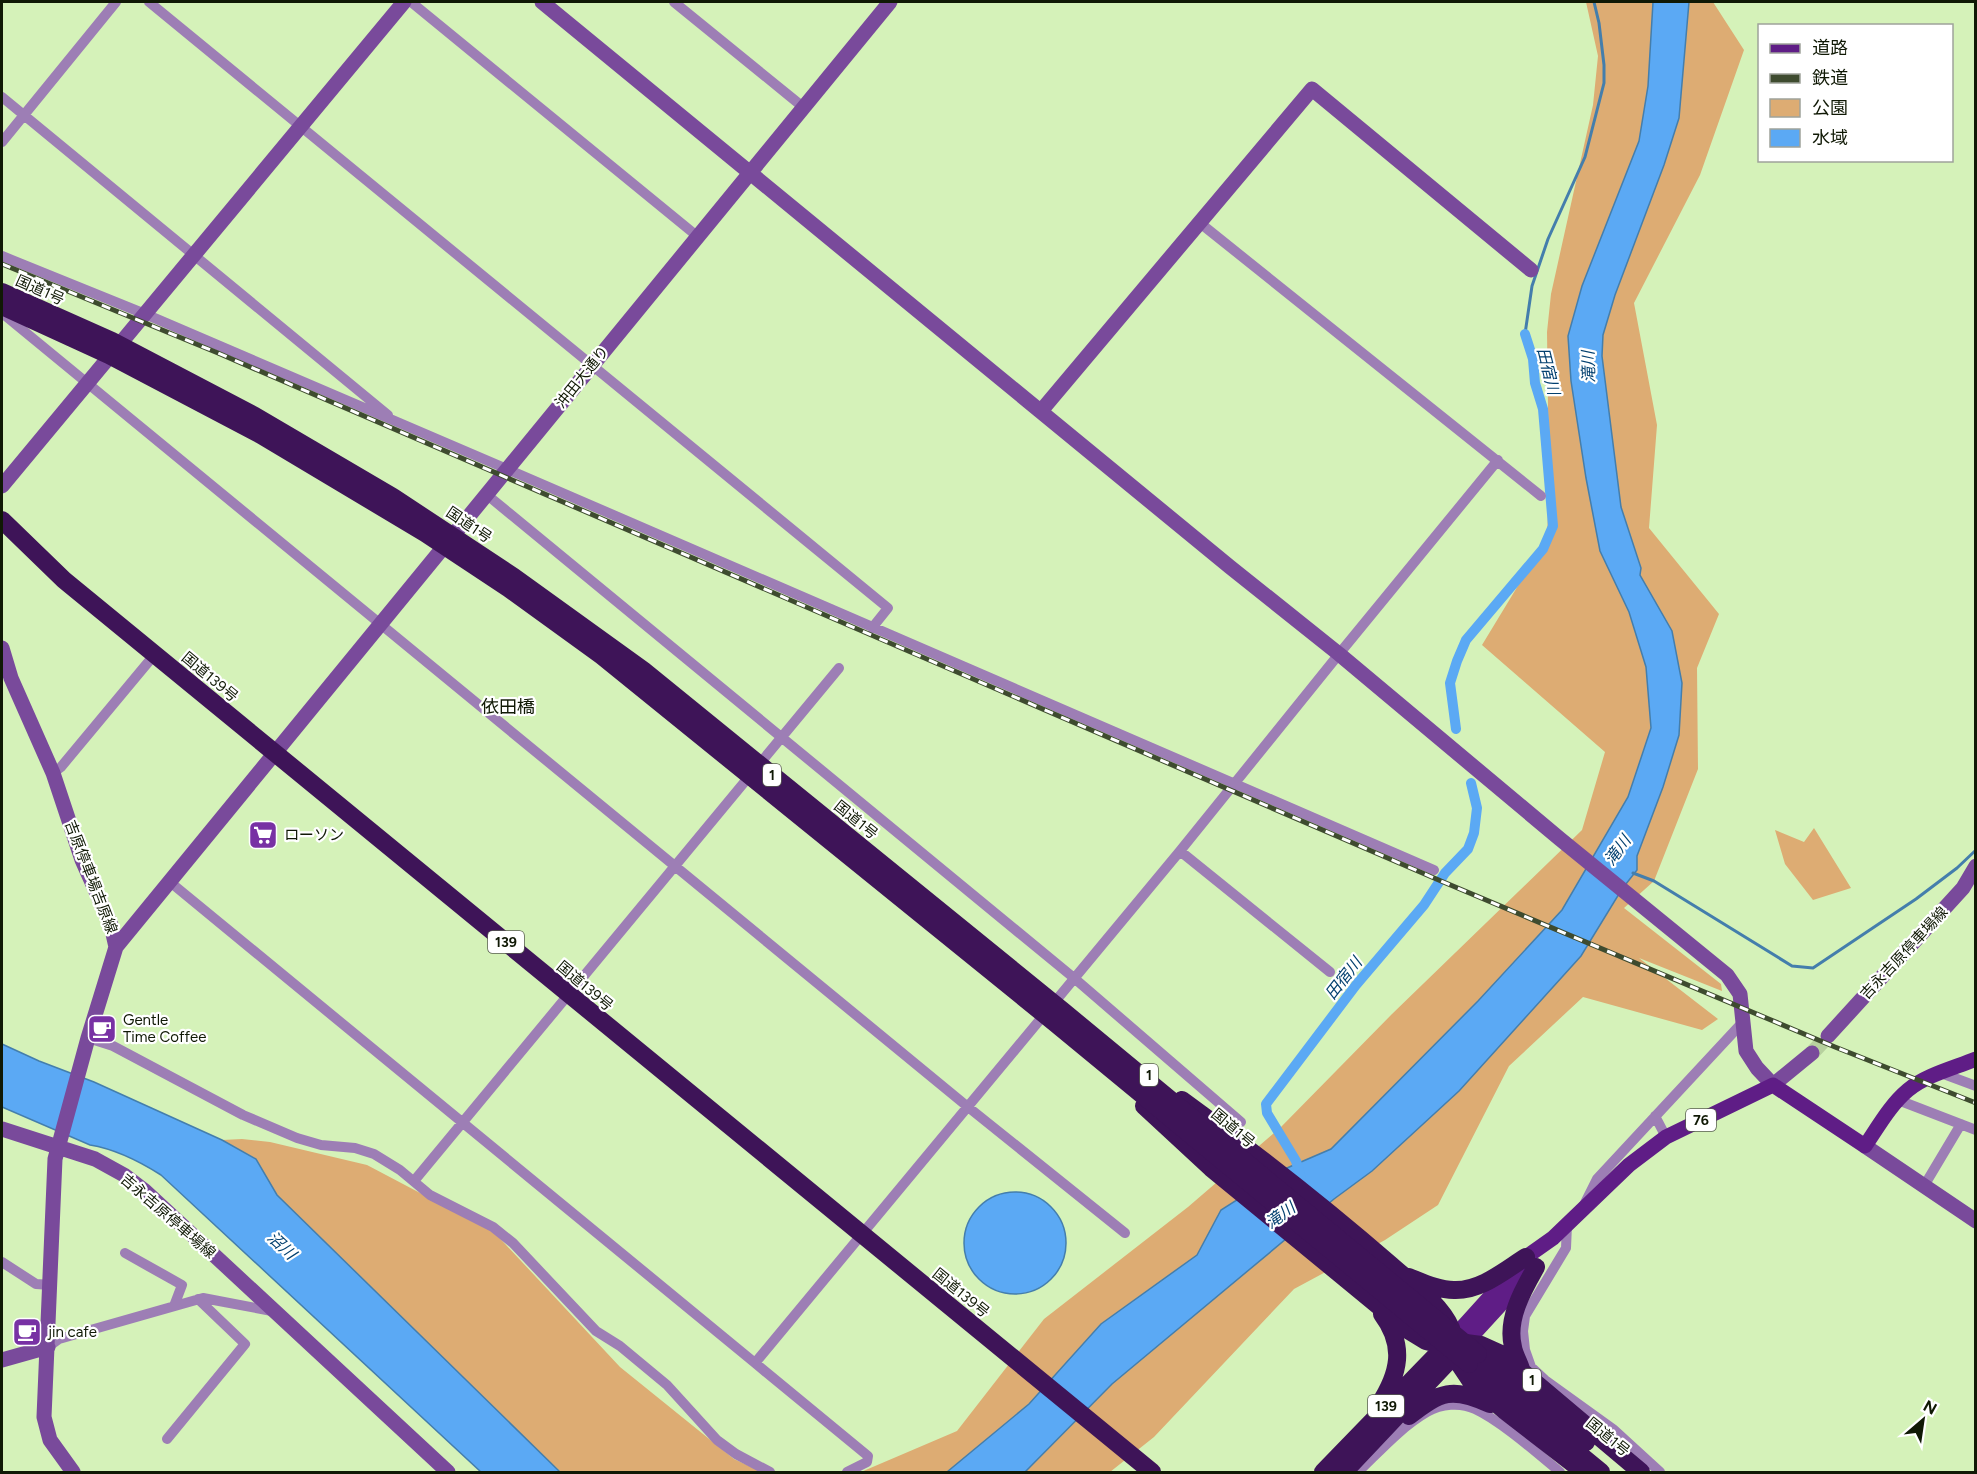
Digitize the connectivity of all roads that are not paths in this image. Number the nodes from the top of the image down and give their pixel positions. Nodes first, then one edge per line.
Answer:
1 (116, 2) edge
2 (149, 2) edge
3 (404, 2) edge
4 (411, 2) edge
5 (542, 2) edge
6 (674, 2) edge
7 (890, 2) edge
8 (2, 97) edge
9 (803, 107) junction
10 (24, 115) junction
11 (300, 125) junction
12 (2, 142) edge
13 (750, 172) junction
14 (1200, 223) junction
15 (697, 236) junction
16 (193, 254) junction
17 (2, 256) edge
18 (1531, 270) dead end
19 (2, 292) edge
20 (2, 306) edge
21 (2, 313) edge
22 (145, 314) junction
23 (591, 365) junction
24 (87, 384) junction
25 (1041, 411) junction
26 (397, 423) junction
27 (1498, 460) junction
28 (507, 469) junction
29 (2, 486) edge
30 (486, 494) junction
31 (1541, 496) dead end
32 (2, 520) edge
33 (380, 624) junction
34 (872, 628) junction
35 (155, 654) junction
36 (1339, 654) junction
37 (3, 657) edge
38 (839, 668) dead end
39 (781, 738) junction
40 (275, 754) junction
41 (53, 773) junction
42 (1234, 784) junction
43 (1180, 851) junction
44 (674, 867) junction
45 (1975, 869) edge
46 (1434, 870) dead end
47 (170, 882) junction
48 (116, 947) junction
49 (1330, 972) dead end
50 (1074, 978) junction
51 (568, 995) junction
52 (1059, 1017) junction
53 (1742, 1023) junction
54 (1828, 1036) tunnel mouth
55 (88, 1038) junction
56 (1812, 1053) tunnel mouth
57 (1976, 1059) edge
58 (1941, 1073) junction
59 (1773, 1085) junction
60 (1976, 1086) edge
61 (1898, 1100) junction
62 (968, 1107) junction
63 (1655, 1116) junction
64 (1241, 1122) dead end
65 (462, 1123) junction
66 (1961, 1124) junction
67 (2, 1129) edge
68 (1976, 1130) edge
69 (1666, 1137) junction
70 (59, 1142) junction
71 (1865, 1146) junction
72 (414, 1181) junction
73 (1924, 1186) junction
74 (1581, 1210) junction
75 (1976, 1221) edge
76 (1567, 1225) junction
77 (1125, 1233) dead end
78 (861, 1235) junction
79 (125, 1253) dead end
80 (2, 1262) edge
81 (1531, 1262) junction
82 (1399, 1273) junction
83 (51, 1285) junction
84 (198, 1299) junction
85 (1374, 1303) junction
86 (174, 1306) junction
87 (272, 1311) junction
88 (1455, 1345) junction
89 (48, 1347) junction
90 (2, 1360) edge
91 (755, 1363) junction
92 (1522, 1372) junction
93 (1505, 1411) junction
94 (1366, 1437) junction
95 (167, 1439) dead end
96 (1582, 1471) edge
97 (73, 1473) edge
98 (448, 1473) edge
99 (770, 1473) edge
100 (847, 1473) edge
101 (1152, 1473) edge
102 (1323, 1473) edge
103 (1344, 1473) edge
104 (1358, 1473) edge
105 (1560, 1473) edge
106 (1601, 1473) edge
107 (1623, 1473) edge
108 (1641, 1473) edge
109 (1660, 1473) edge

1 - 10 street
2 - 11 street
3 - 11 street
4 - 15 street
5 - 13 street
6 - 9 street
7 - 9 street, 沖田大通り
8 - 10 street
9 - 13 street, 沖田大通り
10 - 12 street
10 - 16 street
11 - 16 street
11 - 23 street
13 - 15 street, 沖田大通り
13 - 25 street
14 - 18 street
14 - 25 street
14 - 27 street
15 - 23 street, 沖田大通り
16 - 22 street
16 - 26 street
17 - 22 street
19 - 52 highway, 国道1号 / 1, bridge
20 - 52 highway, 国道1号 / 1, bridge
21 - 24 street
22 - 24 street
22 - 26 street
23 - 28 street, 沖田大通り
23 - 34 street
24 - 29 street
24 - 33 street
25 - 36 street
26 - 28 street
27 - 31 street
27 - 36 street
28 - 30 street, 沖田大通り
28 - 34 street
30 - 33 street, 沖田大通り
30 - 39 street
32 - 35 highway, 国道139号 / 139
33 - 40 street, 沖田大通り
33 - 44 street
34 - 42 street
35 - 40 highway, 国道139号 / 139
35 - 41 street
36 - 42 street
36 - 53 street
37 - 41 street, 吉原停車場吉原線
38 - 39 street
39 - 44 street
39 - 50 street
40 - 47 street, 沖田大通り
40 - 51 highway, 国道139号 / 139
41 - 48 street, 吉原停車場吉原線
42 - 43 street
42 - 46 street
43 - 49 street
43 - 50 street
44 - 51 street
44 - 62 street
45 - 54 street, 吉永吉原停車場線
47 - 48 street, 沖田大通り
47 - 65 street
48 - 55 street, 吉原停車場吉原線
50 - 62 street
50 - 64 street
51 - 65 street
51 - 78 highway, 国道139号 / 139
52 - 82 highway, 1, bridge
52 - 85 highway, 1, bridge
52 - 106 highway, 国道1号 / 1, bridge
52 - 107 highway, 国道1号 / 1, bridge
53 - 59 street
53 - 63 street
55 - 70 street, 吉原停車場吉原線
55 - 72 street
56 - 59 street
57 - 58 main road
58 - 60 street
58 - 61 main road
59 - 69 main road, 76
59 - 71 main road
61 - 66 street
61 - 71 main road
62 - 77 street
62 - 78 street
63 - 69 street
63 - 74 street
65 - 72 street
65 - 91 street
66 - 68 street
66 - 73 street
67 - 70 street, 吉永吉原停車場線
69 - 74 main road, 76
70 - 83 street
70 - 87 street, 吉永吉原停車場線
71 - 73 street
72 - 99 street
73 - 75 street
74 - 76 main road, 76
76 - 81 main road, 76
76 - 109 street
78 - 91 street
78 - 101 highway, 国道139号 / 139
79 - 86 street
80 - 83 street
81 - 82 highway, 1
81 - 88 main road, 76
81 - 92 highway, 1
82 - 88 highway, 1
83 - 89 street
84 - 86 street
84 - 87 street
84 - 95 street
85 - 88 highway, 1
85 - 94 highway, 1
86 - 89 street
87 - 98 street, 吉永吉原停車場線
88 - 92 highway, 1
88 - 93 highway, 1
88 - 94 highway, 139
89 - 90 street
89 - 97 street
91 - 100 street
92 - 108 highway, 1
93 - 94 highway, 1
93 - 96 highway, 1
94 - 102 highway, 139
94 - 103 highway, 139
104 - 105 street

